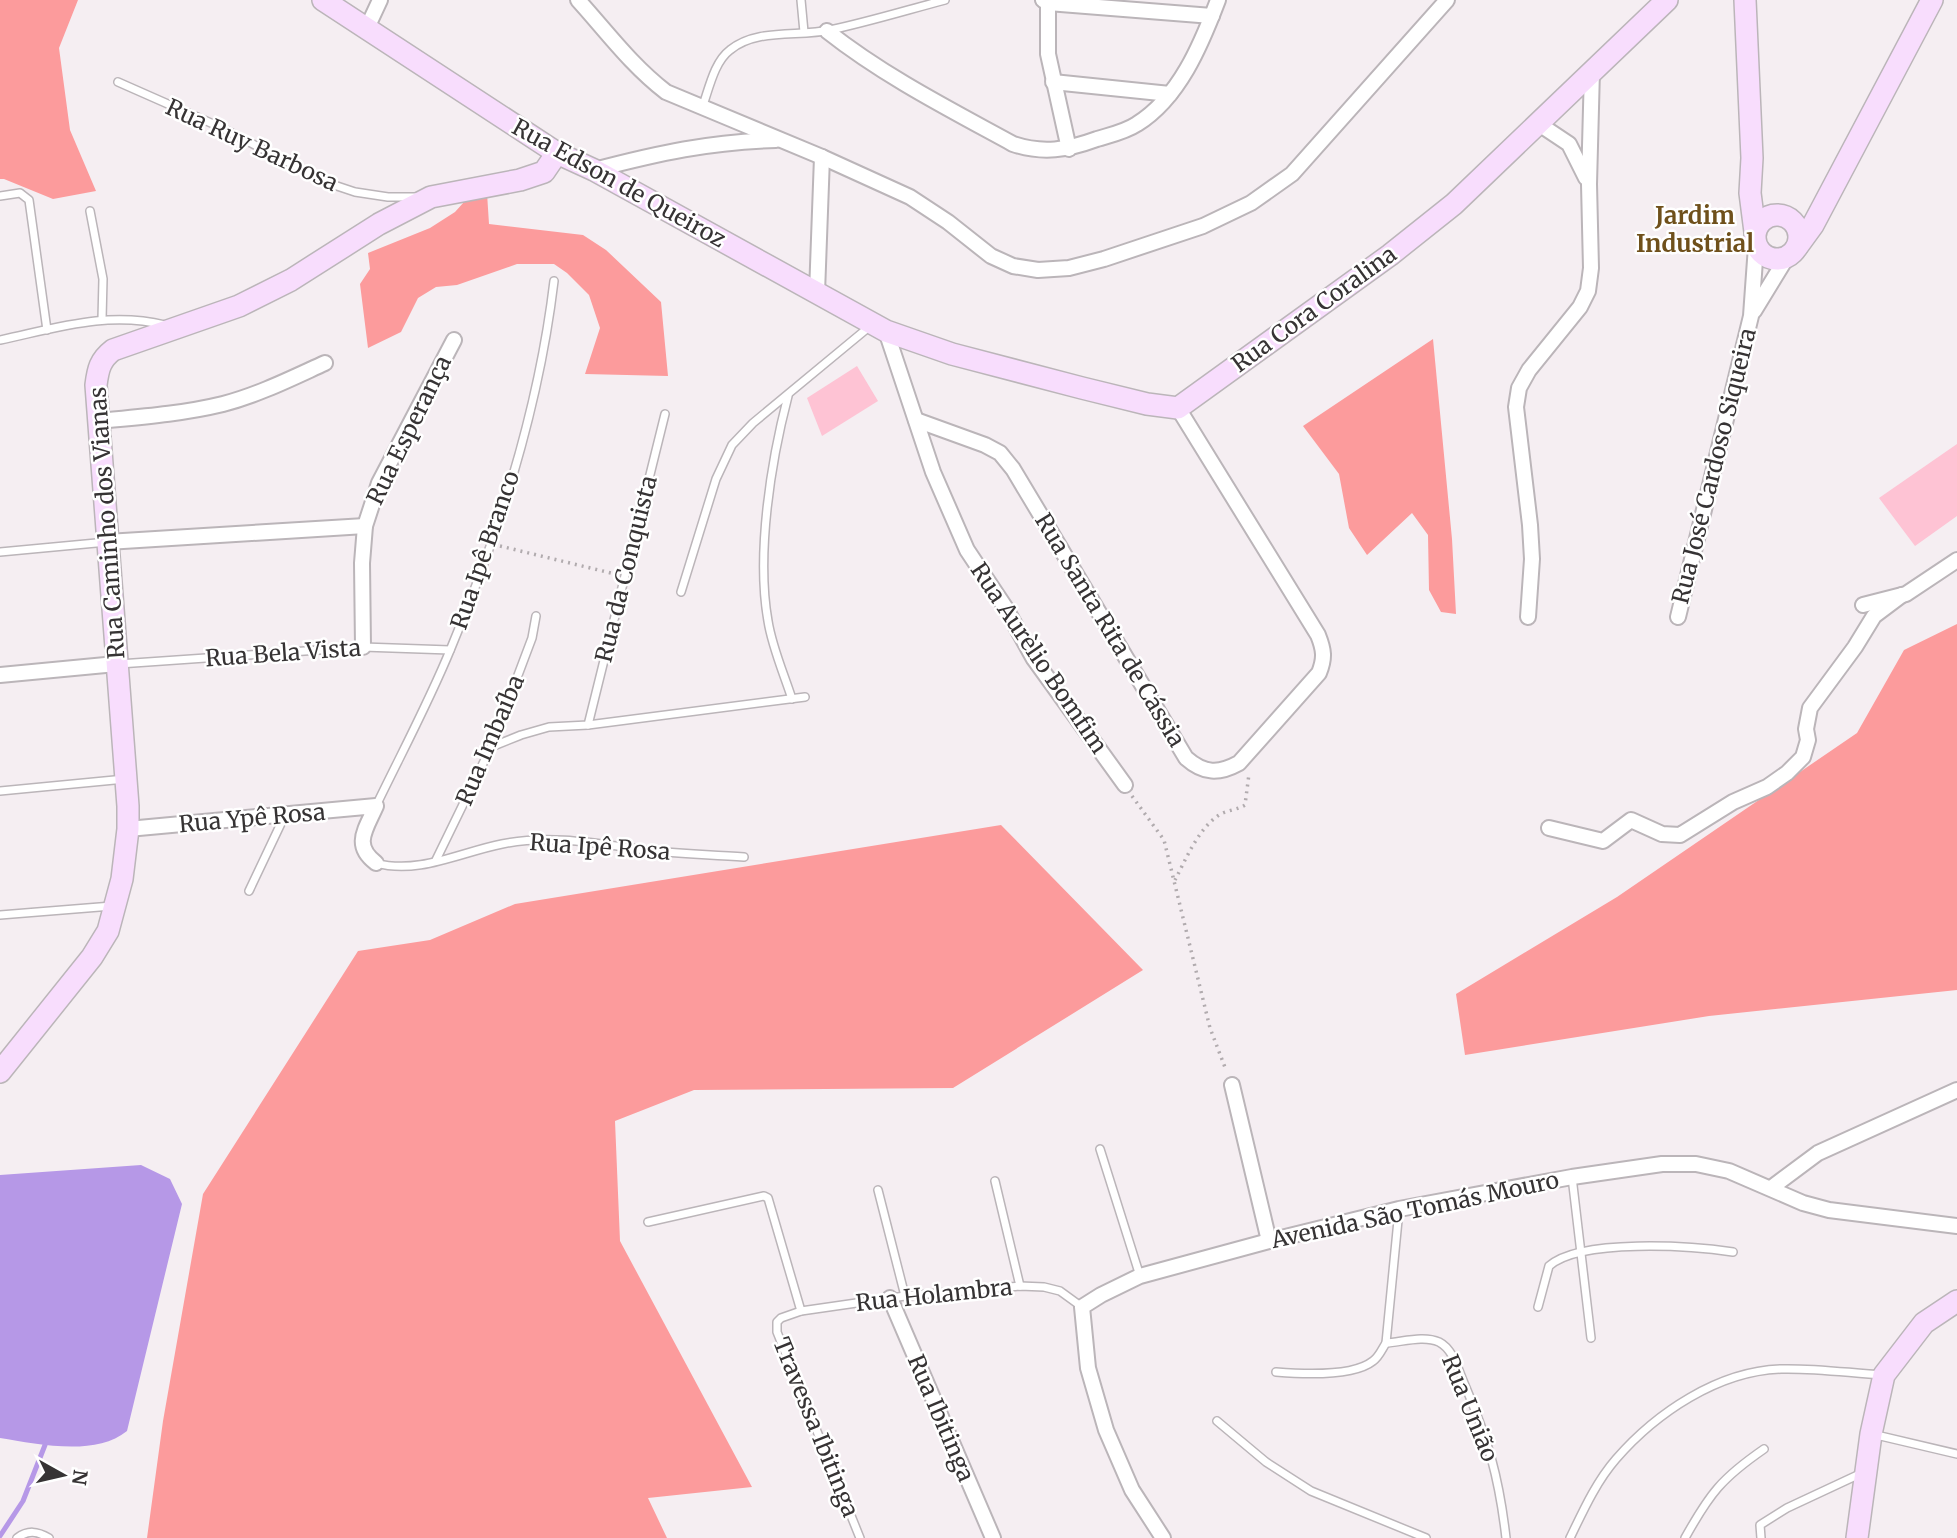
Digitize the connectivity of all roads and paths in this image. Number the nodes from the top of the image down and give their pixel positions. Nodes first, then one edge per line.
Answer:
1 (323, 0) edge
2 (380, 0) edge
3 (801, 0) edge
4 (945, 0) edge
5 (1218, 0) edge
6 (1447, 0) edge
7 (1667, 0) edge
8 (1745, 0) edge
9 (1932, 0) edge
10 (581, 1) edge
11 (1045, 1) edge
12 (1112, 4) edge
13 (1212, 16) junction
14 (367, 28) junction
15 (827, 31) junction
16 (804, 32) junction
17 (1592, 70) junction
18 (118, 82) dead end
19 (1053, 82) junction
20 (1170, 94) junction
21 (702, 108) junction
22 (1539, 124) junction
23 (781, 140) junction
24 (1069, 149) junction
25 (557, 153) junction
26 (822, 157) junction
27 (1752, 158) junction
28 (594, 170) junction
29 (1589, 184) junction
30 (1832, 186) junction
31 (0, 196) edge
32 (431, 197) junction
33 (90, 211) dead end
34 (1785, 217) junction
35 (1755, 239) junction
36 (1792, 252) junction
37 (554, 281) dead end
38 (817, 293) junction
39 (1751, 316) junction
40 (102, 319) junction
41 (176, 328) junction
42 (879, 328) junction
43 (47, 330) junction
44 (0, 340) edge
45 (454, 340) dead end
46 (325, 363) dead end
47 (788, 395) junction
48 (1178, 408) junction
49 (665, 414) dead end
50 (916, 420) junction
51 (98, 421) junction
52 (365, 526) junction
53 (107, 542) junction
54 (491, 544) junction
55 (0, 552) edge
56 (1957, 560) edge
57 (624, 576) junction
58 (681, 592) dead end
59 (1902, 595) junction
60 (1863, 605) dead end
61 (536, 616) dead end
62 (1678, 617) dead end
63 (1528, 618) dead end
64 (363, 647) junction
65 (450, 650) junction
66 (116, 664) junction
67 (0, 675) edge
68 (805, 697) dead end
69 (792, 699) junction
70 (588, 725) junction
71 (491, 747) junction
72 (1253, 747) junction
73 (125, 779) junction
74 (1125, 785) joint
75 (0, 791) edge
76 (376, 806) junction
77 (285, 814) junction
78 (1549, 828) dead end
79 (128, 829) junction
80 (744, 857) dead end
81 (436, 860) junction
82 (376, 863) joint
83 (1174, 882) junction
84 (249, 891) dead end
85 (117, 906) junction
86 (0, 915) edge
87 (0, 1072) edge
88 (1232, 1085) joint
89 (1957, 1090) edge
90 (1100, 1149) dead end
91 (1572, 1177) junction
92 (995, 1181) dead end
93 (1771, 1188) junction
94 (878, 1190) dead end
95 (1399, 1209) junction
96 (648, 1222) dead end
97 (1957, 1226) edge
98 (1269, 1241) junction
99 (1581, 1251) junction
100 (1733, 1252) dead end
101 (1140, 1276) junction
102 (1020, 1286) junction
103 (905, 1296) junction
104 (890, 1298) junction
105 (1957, 1301) edge
106 (1082, 1307) junction
107 (1538, 1307) dead end
108 (801, 1311) junction
109 (782, 1318) joint
110 (1591, 1338) dead end
111 (1386, 1343) junction
112 (1276, 1372) dead end
113 (1884, 1376) junction
114 (1217, 1421) dead end
115 (1871, 1434) junction
116 (1764, 1449) dead end
117 (1957, 1454) edge
118 (1866, 1471) junction
119 (17, 1538) edge
120 (49, 1538) edge
121 (860, 1538) edge
122 (993, 1538) edge
123 (1163, 1538) edge
124 (1426, 1538) edge
125 (1506, 1538) edge
126 (1570, 1538) edge
127 (1685, 1538) edge
128 (1760, 1538) edge
129 (1857, 1538) edge

1 - 14 street, Rua Edson de Queiroz
2 - 14 street
3 - 16 lane
4 - 15 lane
5 - 13 street
6 - 26 street
7 - 17 street, Rua Cora Coralina
8 - 27 street
9 - 30 street, Rua José Cardoso Siqueira
10 - 21 street
11 - 12 street
11 - 19 street
12 - 13 street
13 - 20 street
14 - 25 street, Rua Edson de Queiroz
15 - 16 lane
15 - 24 street
16 - 21 lane
17 - 22 street, Rua Cora Coralina
17 - 29 street
18 - 32 lane, Rua Ruy Barbosa
19 - 20 street
19 - 24 street
20 - 24 street
21 - 23 street
22 - 29 street
22 - 48 street, Rua Cora Coralina
23 - 26 street
23 - 28 street
25 - 28 street, Rua Edson de Queiroz
25 - 32 street, Rua Caminho dos Vianas
26 - 38 street
27 - 34 street
27 - 35 street
28 - 38 street, Rua Edson de Queiroz
29 - 63 street
30 - 34 street, Rua José Cardoso Siqueira
30 - 36 street, Rua José Cardoso Siqueira
31 - 43 lane
32 - 41 street, Rua Caminho dos Vianas
33 - 40 lane
34 - 35 street
34 - 36 street
35 - 36 street
35 - 39 street, Rua José Cardoso Siqueira
36 - 39 street, Rua José Cardoso Siqueira
37 - 54 lane, Rua Ipê Branco
38 - 42 street, Rua Edson de Queiroz
39 - 62 street, Rua José Cardoso Siqueira
40 - 41 lane
40 - 43 lane
41 - 51 street, Rua Caminho dos Vianas
42 - 47 lane
42 - 48 street
42 - 50 street, Rua Aurèlio Bomfim
43 - 44 lane
45 - 52 street, Rua Esperança
46 - 51 street
47 - 58 lane
47 - 69 lane
48 - 72 street, Rua Santa Rita de Cássia
49 - 57 lane, Rua da Conquista
50 - 72 street, Rua Santa Rita de Cássia
50 - 74 street, Rua Aurèlio Bomfim
51 - 53 street, Rua Caminho dos Vianas
52 - 53 street
52 - 64 street, Rua Esperança
53 - 55 lane
53 - 66 street, Rua Caminho dos Vianas
54 - 57 path
54 - 65 lane, Rua Ipê Branco
56 - 59 street
57 - 70 lane, Rua da Conquista
59 - 60 street
59 - 78 street
61 - 71 lane, Rua Imbaíba
64 - 65 lane, Rua Bela Vista
64 - 66 lane, Rua Bela Vista
65 - 76 lane, Rua Ipê Branco
66 - 67 street
66 - 73 street, Rua Caminho dos Vianas
68 - 69 lane
69 - 70 lane
70 - 71 lane
71 - 81 lane, Rua Imbaíba
72 - 83 path
73 - 75 lane
73 - 79 street, Rua Caminho dos Vianas
74 - 83 path
76 - 77 street, Rua Ypê Rosa
76 - 82 street
77 - 79 street, Rua Ypê Rosa
77 - 84 lane
79 - 85 street, Rua Caminho dos Vianas
80 - 81 lane, Rua Ipê Rosa
81 - 82 lane, Rua Ipê Rosa
83 - 88 path
85 - 86 lane
85 - 87 street, Rua Caminho dos Vianas
88 - 98 street
89 - 93 street
90 - 101 lane
91 - 93 street, Avenida São Tomás Mouro
91 - 95 street, Avenida São Tomás Mouro
91 - 99 lane
92 - 102 lane
93 - 97 street, Avenida São Tomás Mouro
94 - 103 lane
95 - 98 street, Avenida São Tomás Mouro
95 - 111 lane
96 - 108 lane
98 - 101 street, Avenida São Tomás Mouro
99 - 100 lane
99 - 107 lane
99 - 110 lane
101 - 106 street, Avenida São Tomás Mouro
102 - 103 lane, Rua Holambra
102 - 106 lane, Rua Holambra
103 - 104 lane, Rua Holambra
104 - 108 lane, Rua Holambra
104 - 122 street, Rua Ibitinga
105 - 113 street
106 - 123 street
108 - 109 lane, Rua Holambra
109 - 121 lane, Travessa Ibitinga
111 - 112 lane
111 - 125 lane, Rua União
113 - 115 street
113 - 126 lane
114 - 124 lane
115 - 117 lane
115 - 118 street
116 - 127 lane
118 - 128 lane
118 - 129 street
119 - 120 lane

